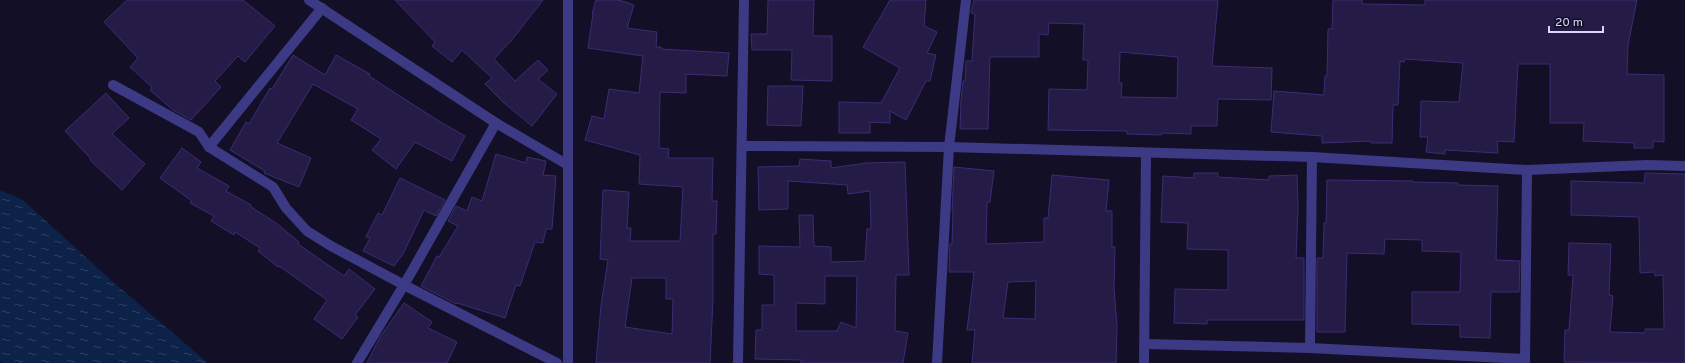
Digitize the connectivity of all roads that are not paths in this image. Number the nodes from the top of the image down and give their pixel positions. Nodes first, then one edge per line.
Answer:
1 (309, 0) edge
2 (568, 0) edge
3 (744, 0) edge
4 (966, 0) edge
5 (322, 8) junction
6 (113, 85) dead end
7 (496, 124) junction
8 (742, 146) junction
9 (209, 147) junction
10 (949, 147) junction
11 (1146, 153) junction
12 (1312, 158) junction
13 (568, 166) junction
14 (1685, 166) edge
15 (1527, 170) junction
16 (404, 285) junction
17 (1145, 344) junction
18 (1310, 348) junction
19 (1524, 361) edge
20 (357, 363) edge
21 (557, 363) edge
22 (568, 363) edge
23 (738, 363) edge
24 (937, 363) edge
25 (1144, 363) edge

1 - 5 street
2 - 13 street
3 - 8 street
4 - 10 street
5 - 7 street
5 - 9 street
6 - 9 street
7 - 13 street
7 - 16 street
8 - 10 street
8 - 23 street
9 - 16 street
10 - 11 street
10 - 24 street
11 - 12 street
11 - 17 street
12 - 15 street
12 - 18 street
13 - 22 street
14 - 15 street
15 - 19 street
16 - 20 street
16 - 21 street
17 - 18 street
17 - 25 street
18 - 19 street

